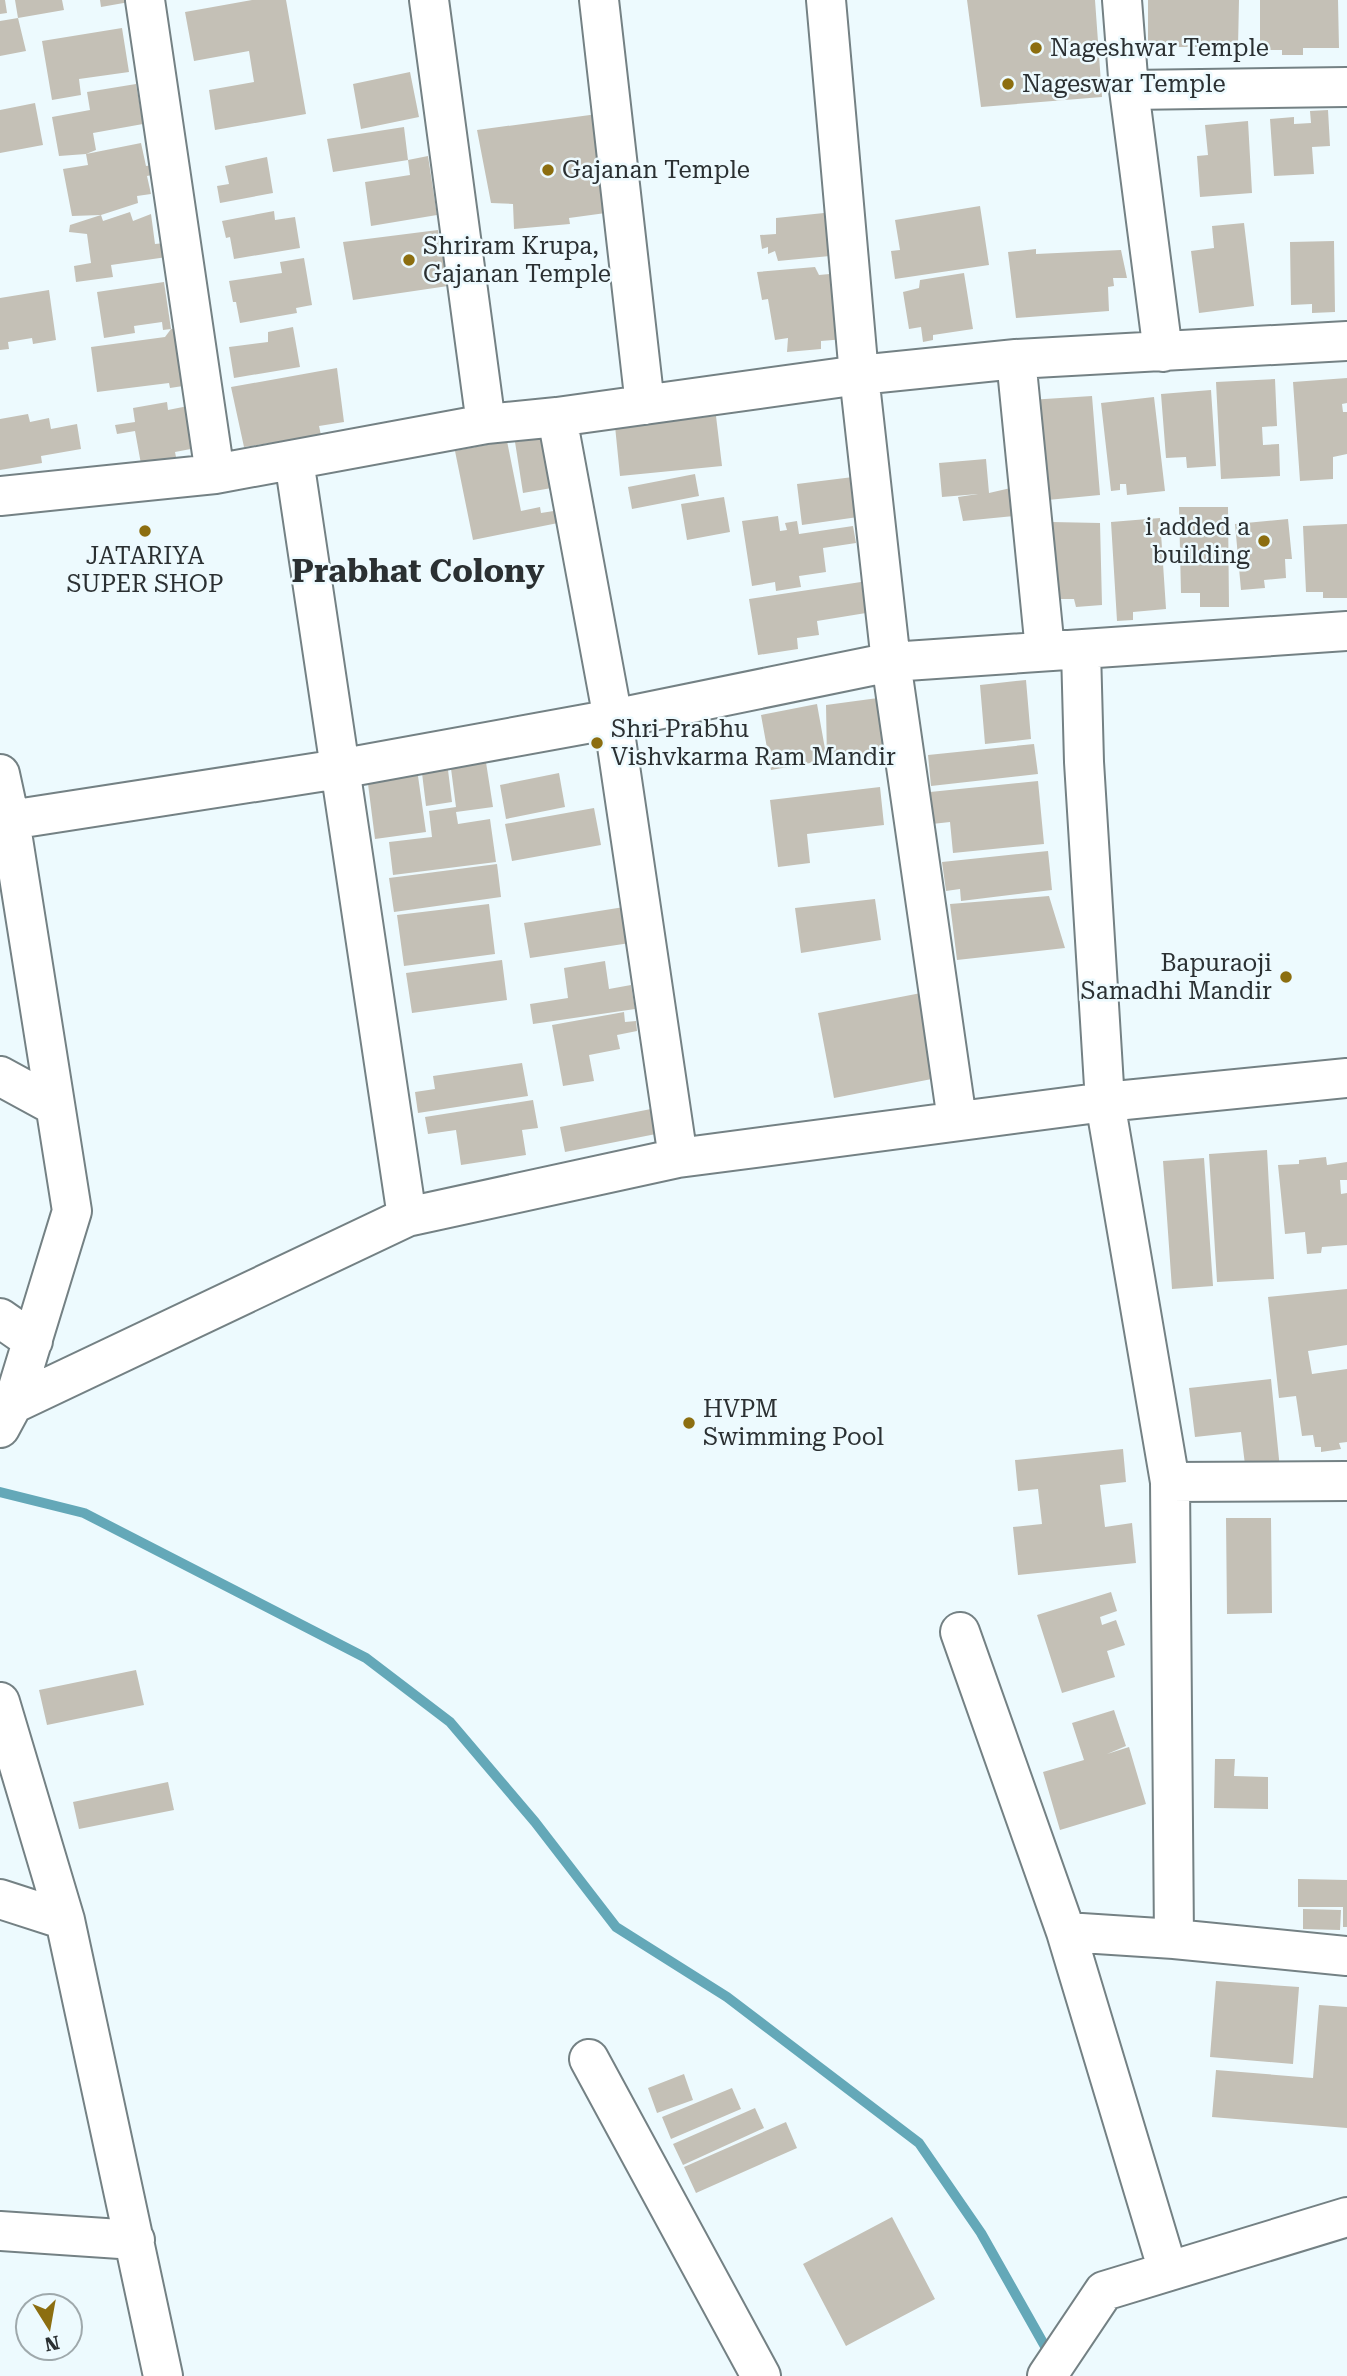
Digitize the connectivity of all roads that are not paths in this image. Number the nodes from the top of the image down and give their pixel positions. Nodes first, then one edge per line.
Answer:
1 (145, 0) edge
2 (429, 0) edge
3 (599, 0) edge
4 (826, 0) edge
5 (1122, 0) edge
6 (1347, 87) edge
7 (1129, 90) junction
8 (1347, 341) edge
9 (1163, 352) junction
10 (1016, 359) junction
11 (859, 375) junction
12 (645, 405) junction
13 (557, 417) junction
14 (485, 424) junction
15 (294, 460) junction
16 (215, 474) junction
17 (0, 496) edge
18 (1347, 631) edge
19 (1045, 650) junction
20 (891, 662) junction
21 (613, 719) junction
22 (339, 769) junction
23 (0, 774) edge
24 (10, 820) junction
25 (0, 1076) edge
26 (1347, 1078) edge
27 (1105, 1102) junction
28 (55, 1106) junction
29 (957, 1120) junction
30 (678, 1158) junction
31 (407, 1217) junction
32 (0, 1318) edge
33 (33, 1341) junction
34 (7, 1416) edge
35 (1347, 1481) edge
36 (1170, 1482) junction
37 (960, 1632) dead end
38 (0, 1702) edge
39 (0, 1899) edge
40 (65, 1920) junction
41 (1066, 1932) junction
42 (1174, 1939) junction
43 (1347, 1956) edge
44 (589, 2059) dead end
45 (1347, 2217) edge
46 (0, 2231) edge
47 (135, 2240) junction
48 (1168, 2271) junction
49 (163, 2376) edge
50 (761, 2376) edge
51 (1047, 2376) edge

1 - 16 street
2 - 14 street
3 - 12 street
4 - 11 street
5 - 7 street
6 - 7 street
7 - 9 street
8 - 9 street
9 - 10 street
10 - 11 street
10 - 19 street
11 - 12 street
11 - 20 street
12 - 13 street
13 - 14 street
13 - 21 street
14 - 15 street
15 - 16 street
15 - 22 street
16 - 17 street
18 - 19 street
19 - 20 street
19 - 27 street
20 - 21 street
20 - 29 street
21 - 22 street
21 - 30 street
22 - 24 street
22 - 31 street
23 - 24 street
24 - 28 street
25 - 28 street
26 - 27 street
27 - 29 street
27 - 36 street
28 - 33 street
29 - 30 street
30 - 31 street
31 - 34 street
32 - 33 street
33 - 34 street
35 - 36 street
36 - 42 street
37 - 41 street
38 - 40 street
39 - 40 street
40 - 47 street
41 - 42 street
41 - 48 street
42 - 43 street
44 - 50 street
45 - 48 street
46 - 47 street
47 - 49 street
48 - 51 street

